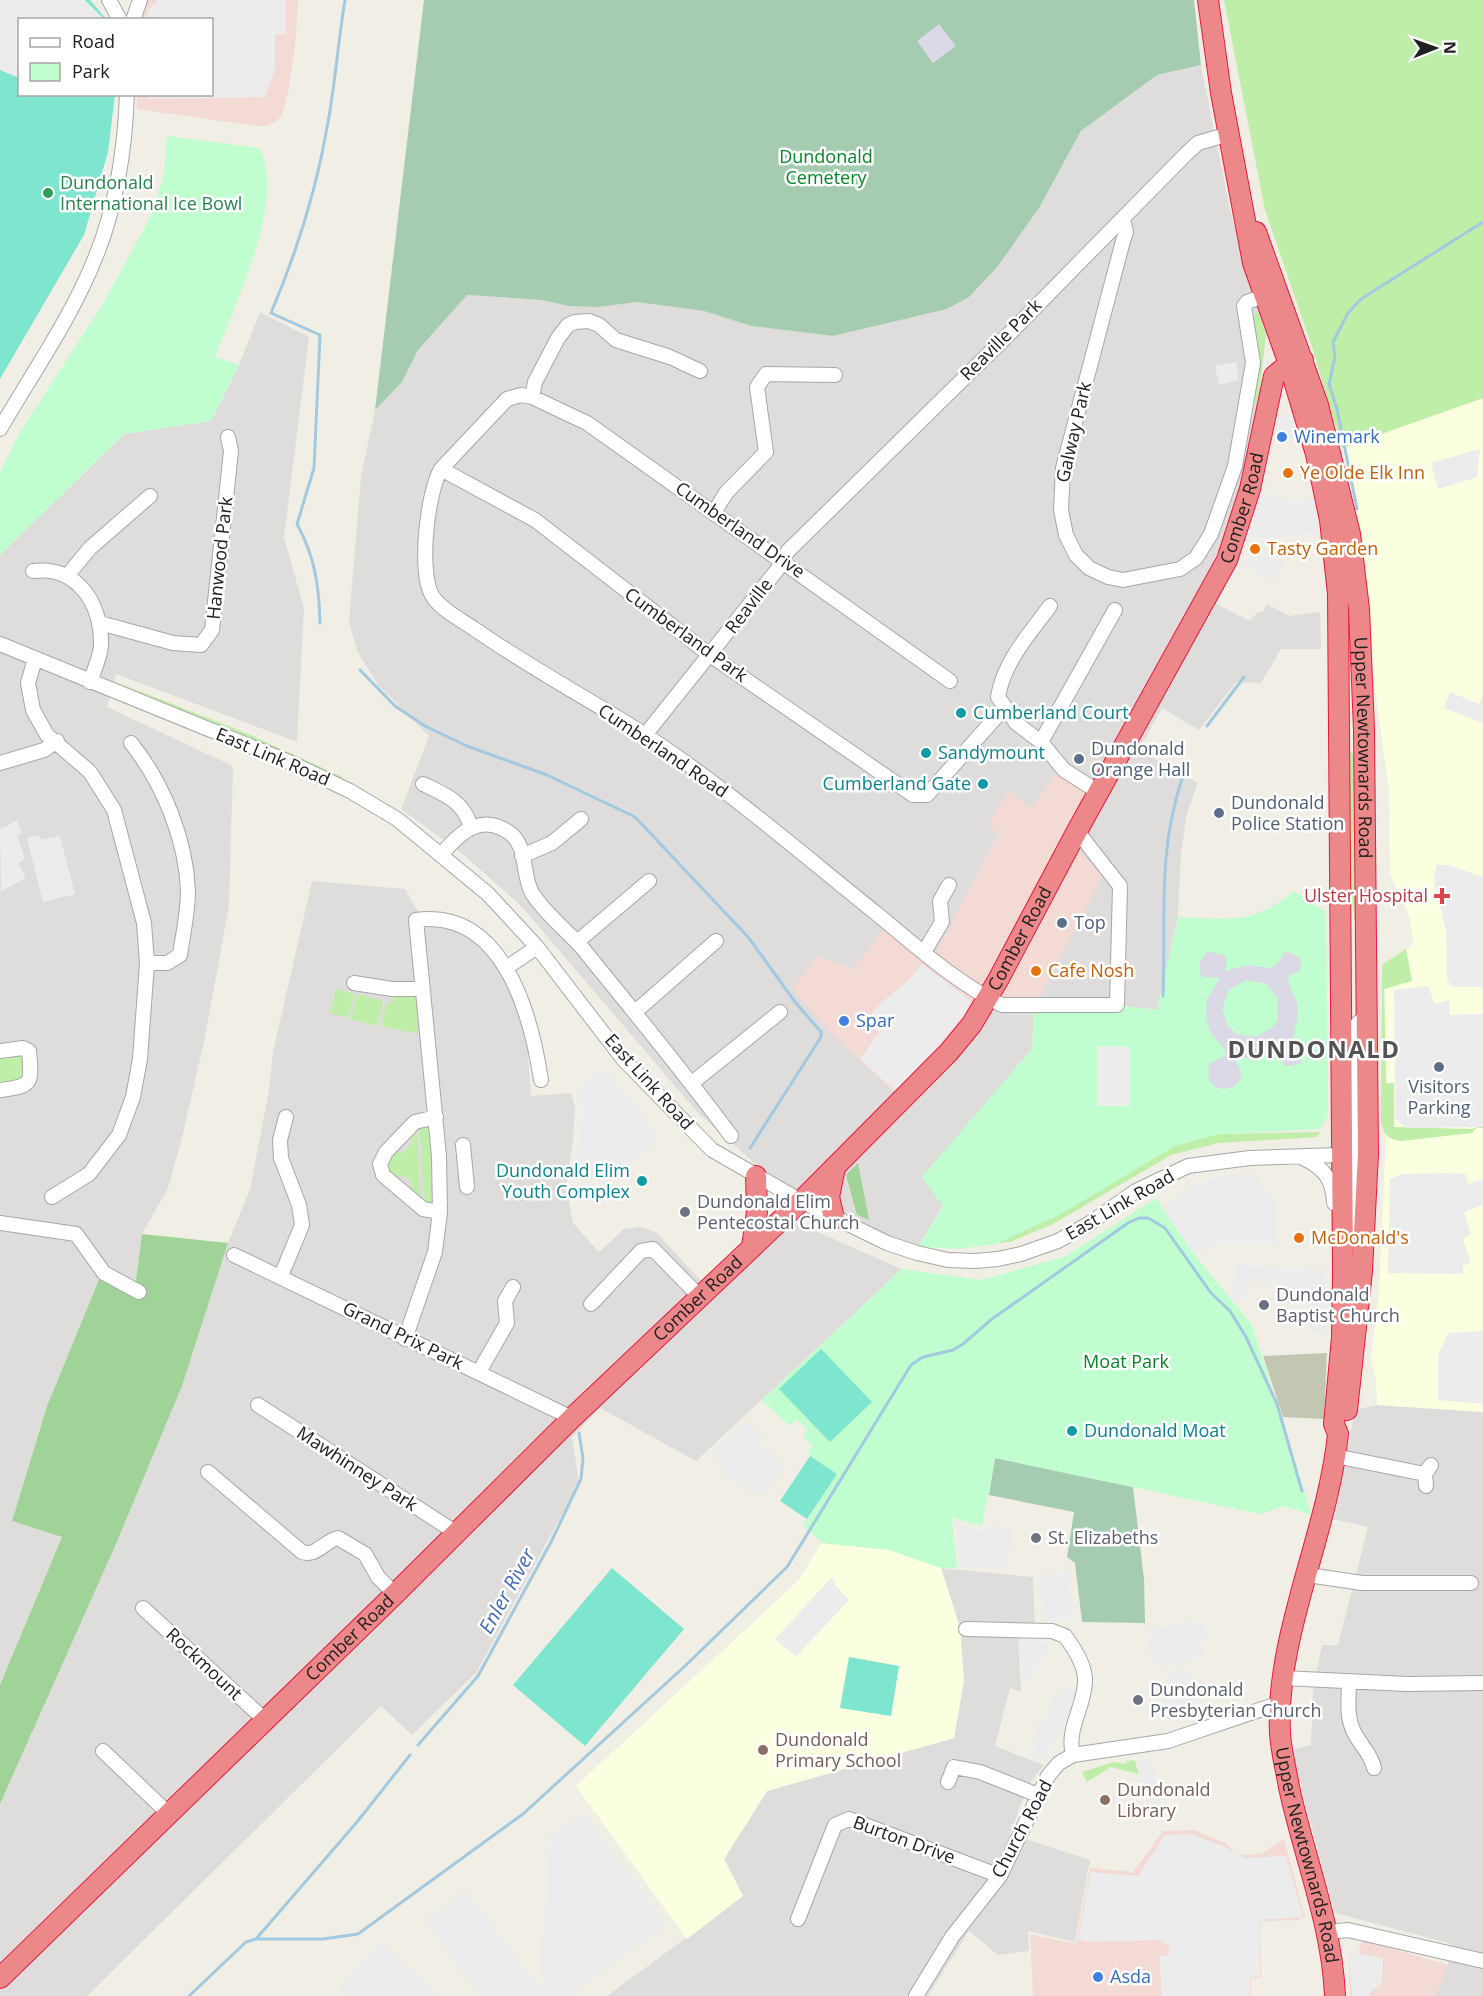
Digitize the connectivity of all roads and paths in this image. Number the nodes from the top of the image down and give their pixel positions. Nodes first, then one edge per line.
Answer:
1 (109, 0) edge
2 (140, 0) edge
3 (1208, 0) edge
4 (119, 18) edge
5 (134, 18) edge
6 (127, 96) edge
7 (1228, 134) junction
8 (1122, 219) junction
9 (1247, 221) junction
10 (1264, 296) junction
11 (1278, 335) junction
12 (1296, 362) junction
13 (700, 371) dead end
14 (835, 375) dead end
15 (526, 396) junction
16 (1270, 405) junction
17 (1302, 406) junction
18 (0, 429) edge
19 (228, 437) dead end
20 (441, 469) junction
21 (150, 496) dead end
22 (715, 511) junction
23 (783, 560) junction
24 (33, 571) dead end
25 (67, 576) junction
26 (1050, 606) dead end
27 (1114, 610) dead end
28 (100, 623) junction
29 (0, 645) edge
30 (710, 654) junction
31 (35, 659) junction
32 (950, 681) dead end
33 (90, 682) junction
34 (1004, 708) junction
35 (645, 735) junction
36 (57, 741) junction
37 (1041, 742) junction
38 (131, 743) dead end
39 (0, 763) edge
40 (423, 784) dead end
41 (1100, 793) junction
42 (581, 819) dead end
43 (471, 827) junction
44 (1077, 831) junction
45 (442, 854) junction
46 (522, 856) junction
47 (649, 881) dead end
48 (949, 885) dead end
49 (716, 941) dead end
50 (577, 942) junction
51 (537, 947) junction
52 (924, 952) junction
53 (147, 963) junction
54 (506, 968) junction
55 (354, 983) dead end
56 (421, 988) junction
57 (987, 998) junction
58 (634, 1012) junction
59 (780, 1012) dead end
60 (0, 1051) edge
61 (541, 1080) dead end
62 (692, 1083) junction
63 (0, 1090) edge
64 (286, 1117) dead end
65 (436, 1117) junction
66 (731, 1136) dead end
67 (464, 1145) dead end
68 (1354, 1154) junction
69 (1300, 1157) junction
70 (465, 1163) junction
71 (440, 1166) junction
72 (835, 1167) junction
73 (756, 1176) junction
74 (467, 1187) dead end
75 (52, 1197) dead end
76 (801, 1201) junction
77 (440, 1212) junction
78 (834, 1218) junction
79 (0, 1223) edge
80 (752, 1247) junction
81 (234, 1255) dead end
82 (1343, 1263) junction
83 (280, 1276) junction
84 (513, 1287) dead end
85 (139, 1292) dead end
86 (700, 1297) junction
87 (591, 1304) dead end
88 (405, 1339) junction
89 (479, 1372) junction
90 (258, 1405) dead end
91 (572, 1418) junction
92 (1338, 1434) junction
93 (1335, 1456) junction
94 (208, 1472) dead end
95 (1427, 1475) dead end
96 (455, 1532) junction
97 (1308, 1575) junction
98 (1471, 1583) dead end
99 (396, 1594) junction
100 (143, 1608) dead end
101 (966, 1629) dead end
102 (1283, 1678) junction
103 (1349, 1681) junction
104 (1483, 1683) edge
105 (1280, 1703) junction
106 (266, 1721) junction
107 (103, 1751) dead end
108 (1073, 1755) junction
109 (1374, 1768) dead end
110 (948, 1782) dead end
111 (1038, 1795) junction
112 (169, 1814) junction
113 (1000, 1875) junction
114 (798, 1918) dead end
115 (1327, 1932) junction
116 (1483, 1961) edge
117 (0, 1978) edge
118 (916, 1996) edge
119 (1335, 1996) edge

1 - 4 street
2 - 5 street
3 - 7 highway, Upper Newtownards Road
6 - 18 street
7 - 8 street, Reaville Park
7 - 9 highway, Upper Newtownards Road
8 - 10 street, Galway Park
8 - 23 street, Reaville Park
9 - 10 highway, Upper Newtownards Road
9 - 12 highway, Upper Newtownards Road
10 - 11 highway, Upper Newtownards Road
11 - 12 highway, Upper Newtownards Road
11 - 16 highway, Comber Road
12 - 16 highway, Comber Road
12 - 17 highway, Upper Newtownards Road
12 - 68 highway, Upper Newtownards Road
13 - 15 street
14 - 22 street
15 - 20 street
15 - 22 street, Cumberland Drive
16 - 17 highway
16 - 41 highway, Comber Road
17 - 68 highway, Upper Newtownards Road
19 - 28 street, Hanwood Park
20 - 30 street, Cumberland Park
20 - 35 street, Cumberland Road
21 - 25 street
22 - 23 street, Cumberland Drive
23 - 30 street, Reaville
23 - 32 street, Cumberland Drive
24 - 25 street
25 - 28 street
26 - 34 street
27 - 37 street
28 - 33 street
29 - 31 street, East Link Road
30 - 34 street, Cumberland Park
30 - 35 street, Reaville
31 - 33 street, East Link Road
31 - 36 street
33 - 45 street, East Link Road
34 - 37 street
35 - 52 street, Cumberland Road
36 - 39 street
36 - 53 street
37 - 41 street
38 - 53 street
40 - 43 street
41 - 44 highway, Comber Road
42 - 46 street
43 - 45 street
43 - 46 street
44 - 57 highway, Comber Road
44 - 57 street
45 - 51 street, East Link Road
46 - 50 street
47 - 50 street
48 - 52 street
49 - 58 street
50 - 58 street
51 - 54 street
51 - 73 street, East Link Road
52 - 57 street, Cumberland Road
53 - 75 street
54 - 56 street
54 - 61 street
55 - 56 street
56 - 65 street
57 - 72 highway, Comber Road
58 - 62 street
59 - 62 street
60 - 63 street
62 - 66 street
64 - 83 street
65 - 71 street
65 - 77 street
67 - 70 street
68 - 69 street, East Link Road
68 - 82 highway, Upper Newtownards Road
68 - 92 highway, Upper Newtownards Road
69 - 78 street, East Link Road
69 - 82 street
70 - 71 street
70 - 74 street
71 - 77 street
72 - 76 highway, Comber Road
72 - 78 highway
73 - 76 street, East Link Road
73 - 80 highway
76 - 78 street, East Link Road
76 - 80 highway, Comber Road
77 - 88 street
79 - 85 street
80 - 86 highway, Comber Road
81 - 83 street, Grand Prix Park
82 - 92 highway, Upper Newtownards Road
83 - 88 street, Grand Prix Park
84 - 89 street
86 - 87 street
86 - 91 highway, Comber Road
88 - 89 street, Grand Prix Park
89 - 91 street, Grand Prix Park
90 - 96 street, Mawhinney Park
91 - 96 highway, Comber Road
92 - 93 highway, Upper Newtownards Road
93 - 95 street
93 - 97 highway, Upper Newtownards Road
94 - 99 street
96 - 99 highway, Comber Road
97 - 98 street
97 - 102 highway, Upper Newtownards Road
99 - 106 highway, Comber Road
100 - 106 street, Rockmount
101 - 108 street
102 - 103 street
102 - 105 highway, Upper Newtownards Road
103 - 104 street
103 - 109 street
105 - 108 street
105 - 115 highway, Upper Newtownards Road
106 - 112 highway, Comber Road
107 - 112 street
108 - 111 street, Church Road
110 - 111 street
111 - 113 street, Church Road
112 - 117 highway, Comber Road
113 - 114 street, Burton Drive
113 - 118 street, Church Road
115 - 116 street
115 - 119 highway, Upper Newtownards Road

